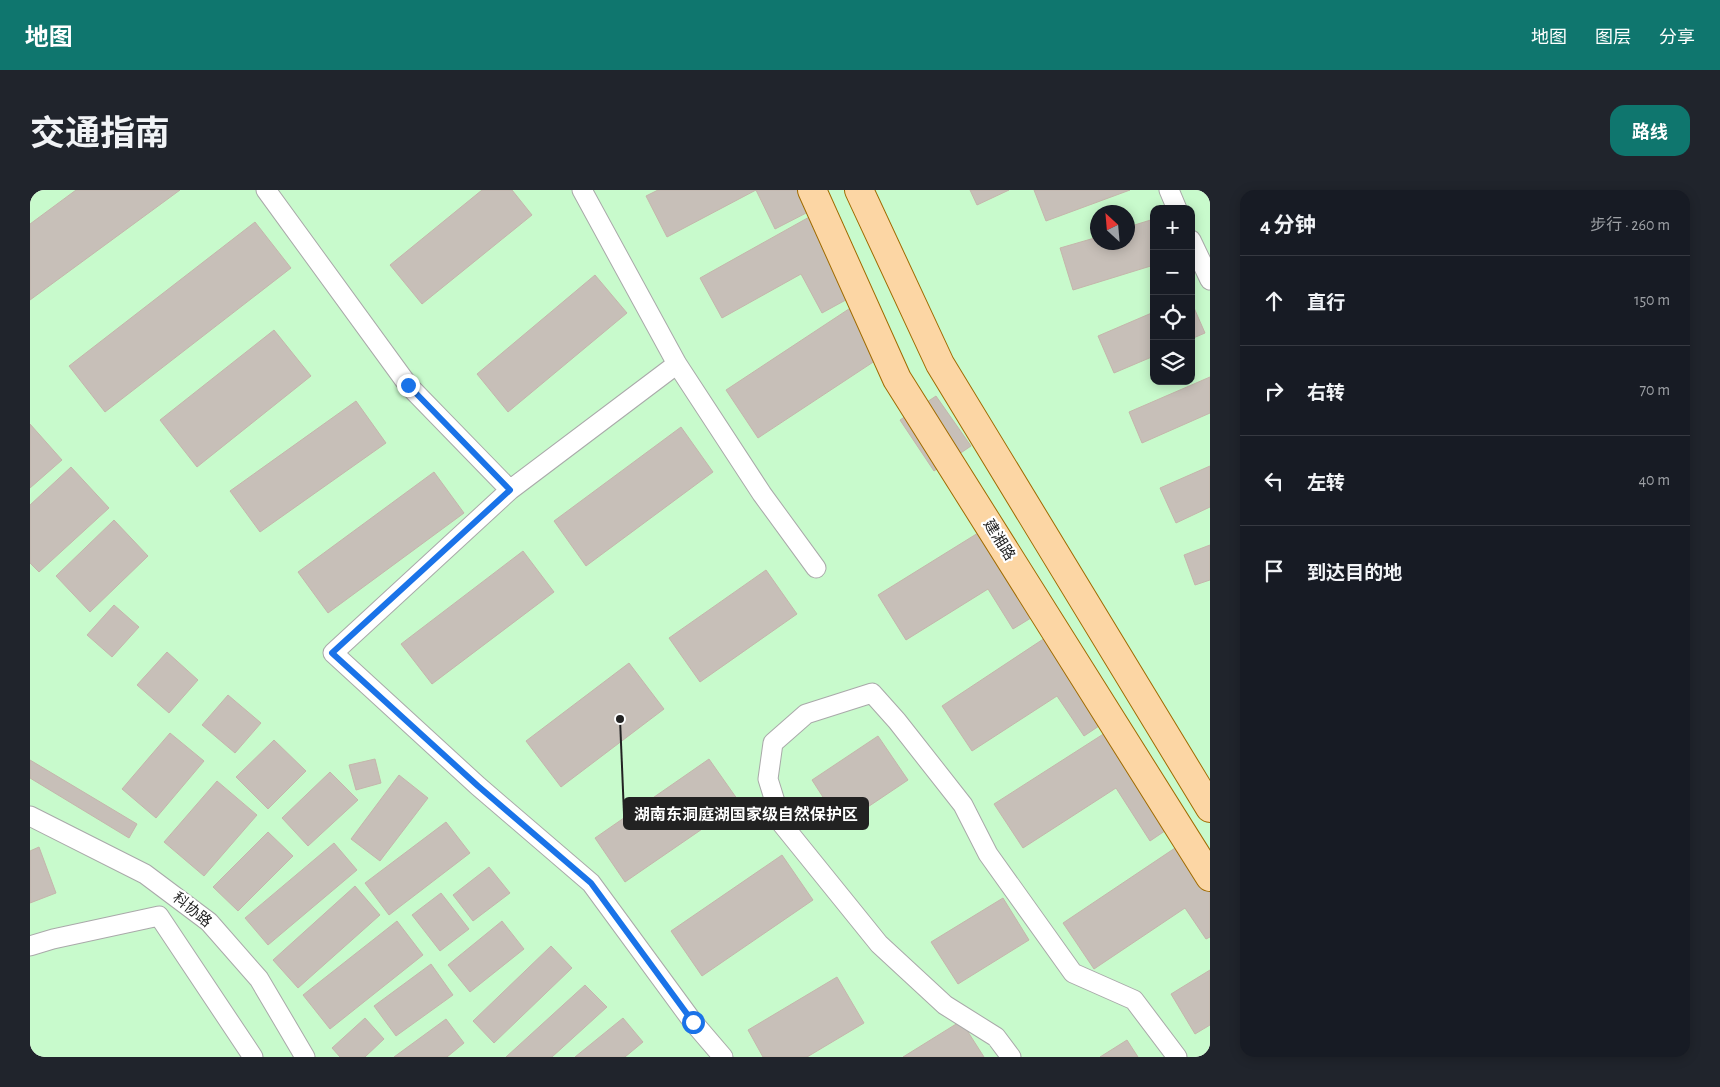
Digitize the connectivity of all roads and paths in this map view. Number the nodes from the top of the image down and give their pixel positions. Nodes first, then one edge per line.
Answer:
1 (266, 190) edge
2 (582, 190) edge
3 (812, 190) edge
4 (859, 190) edge
5 (1169, 190) edge
6 (1175, 205) edge
7 (1195, 248) edge
8 (1210, 280) edge
9 (677, 364) junction
10 (510, 490) junction
11 (816, 568) dead end
12 (1210, 808) edge
13 (30, 816) edge
14 (1210, 877) edge
15 (30, 946) edge
16 (253, 1057) edge
17 (305, 1057) edge
18 (723, 1057) edge
19 (1011, 1057) edge
20 (1177, 1057) edge

1 - 10 street
2 - 9 street
3 - 14 main road, 建湘路
4 - 12 main road
5 - 6 street
7 - 8 street
9 - 10 street
9 - 11 street
10 - 18 street
13 - 17 street, 科协路
15 - 16 street
19 - 20 street

